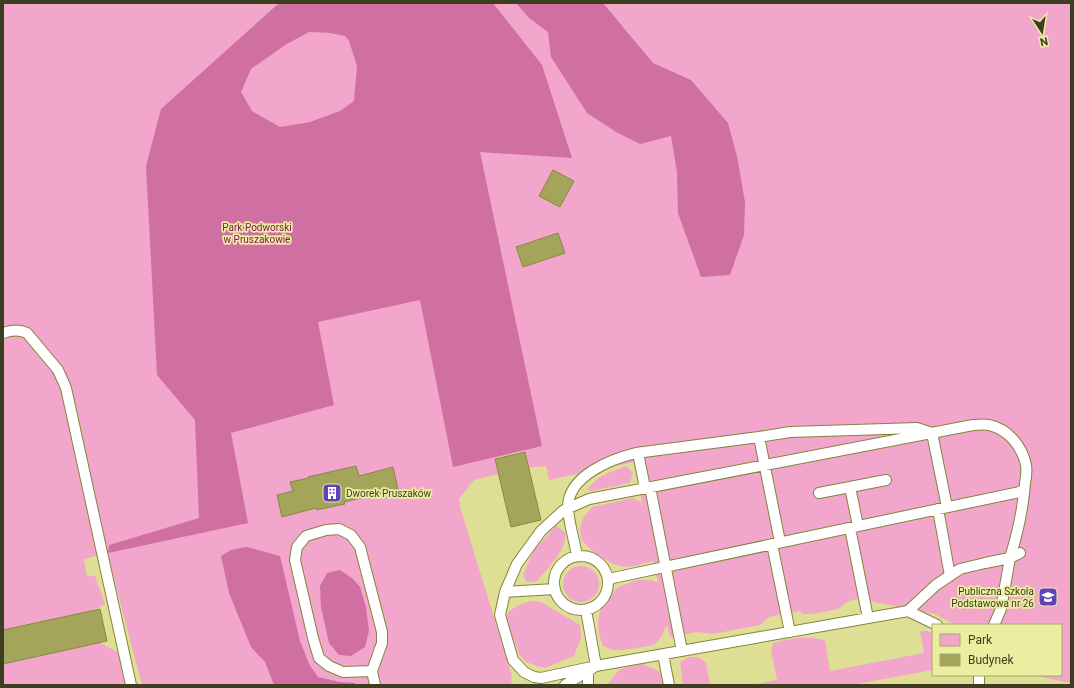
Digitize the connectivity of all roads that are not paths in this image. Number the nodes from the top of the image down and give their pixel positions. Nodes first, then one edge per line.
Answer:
1 (3, 333) edge
2 (932, 433) junction
3 (759, 437) junction
4 (638, 453) junction
5 (764, 465) junction
6 (886, 480) dead end
7 (850, 487) junction
8 (648, 488) junction
9 (1024, 491) junction
10 (819, 493) dead end
11 (568, 508) junction
12 (942, 508) junction
13 (854, 527) junction
14 (776, 543) junction
15 (1020, 553) dead end
16 (577, 556) junction
17 (1010, 558) junction
18 (665, 567) junction
19 (950, 576) junction
20 (608, 579) junction
21 (555, 589) junction
22 (505, 592) junction
23 (586, 610) junction
24 (908, 611) junction
25 (868, 618) junction
26 (935, 624) edge
27 (994, 624) edge
28 (790, 632) junction
29 (682, 651) junction
30 (663, 654) junction
31 (592, 668) junction
32 (372, 671) junction
33 (131, 685) edge
34 (375, 685) edge
35 (565, 685) edge
36 (588, 685) edge
37 (669, 685) edge

1 - 33 lane
2 - 3 lane
2 - 5 lane
2 - 9 lane
2 - 12 lane
3 - 4 lane
3 - 5 lane
4 - 8 lane
4 - 11 lane
5 - 8 lane
5 - 14 lane
6 - 7 lane
7 - 10 lane
7 - 13 lane
8 - 11 lane
8 - 18 lane
9 - 12 lane
9 - 17 lane
11 - 16 lane
11 - 22 lane
12 - 13 lane
12 - 19 lane
13 - 14 lane
13 - 25 lane
14 - 18 lane
14 - 28 lane
15 - 17 lane
16 - 20 lane
16 - 21 lane
17 - 19 lane
17 - 27 lane
18 - 20 lane
18 - 29 lane
19 - 24 lane
20 - 23 lane
21 - 22 lane
21 - 23 lane
22 - 31 lane
23 - 31 lane
24 - 25 lane
24 - 26 lane
25 - 28 lane
28 - 29 lane
29 - 30 lane
30 - 31 lane
30 - 37 lane
31 - 35 lane
31 - 36 lane
32 - 32 lane
32 - 34 lane

